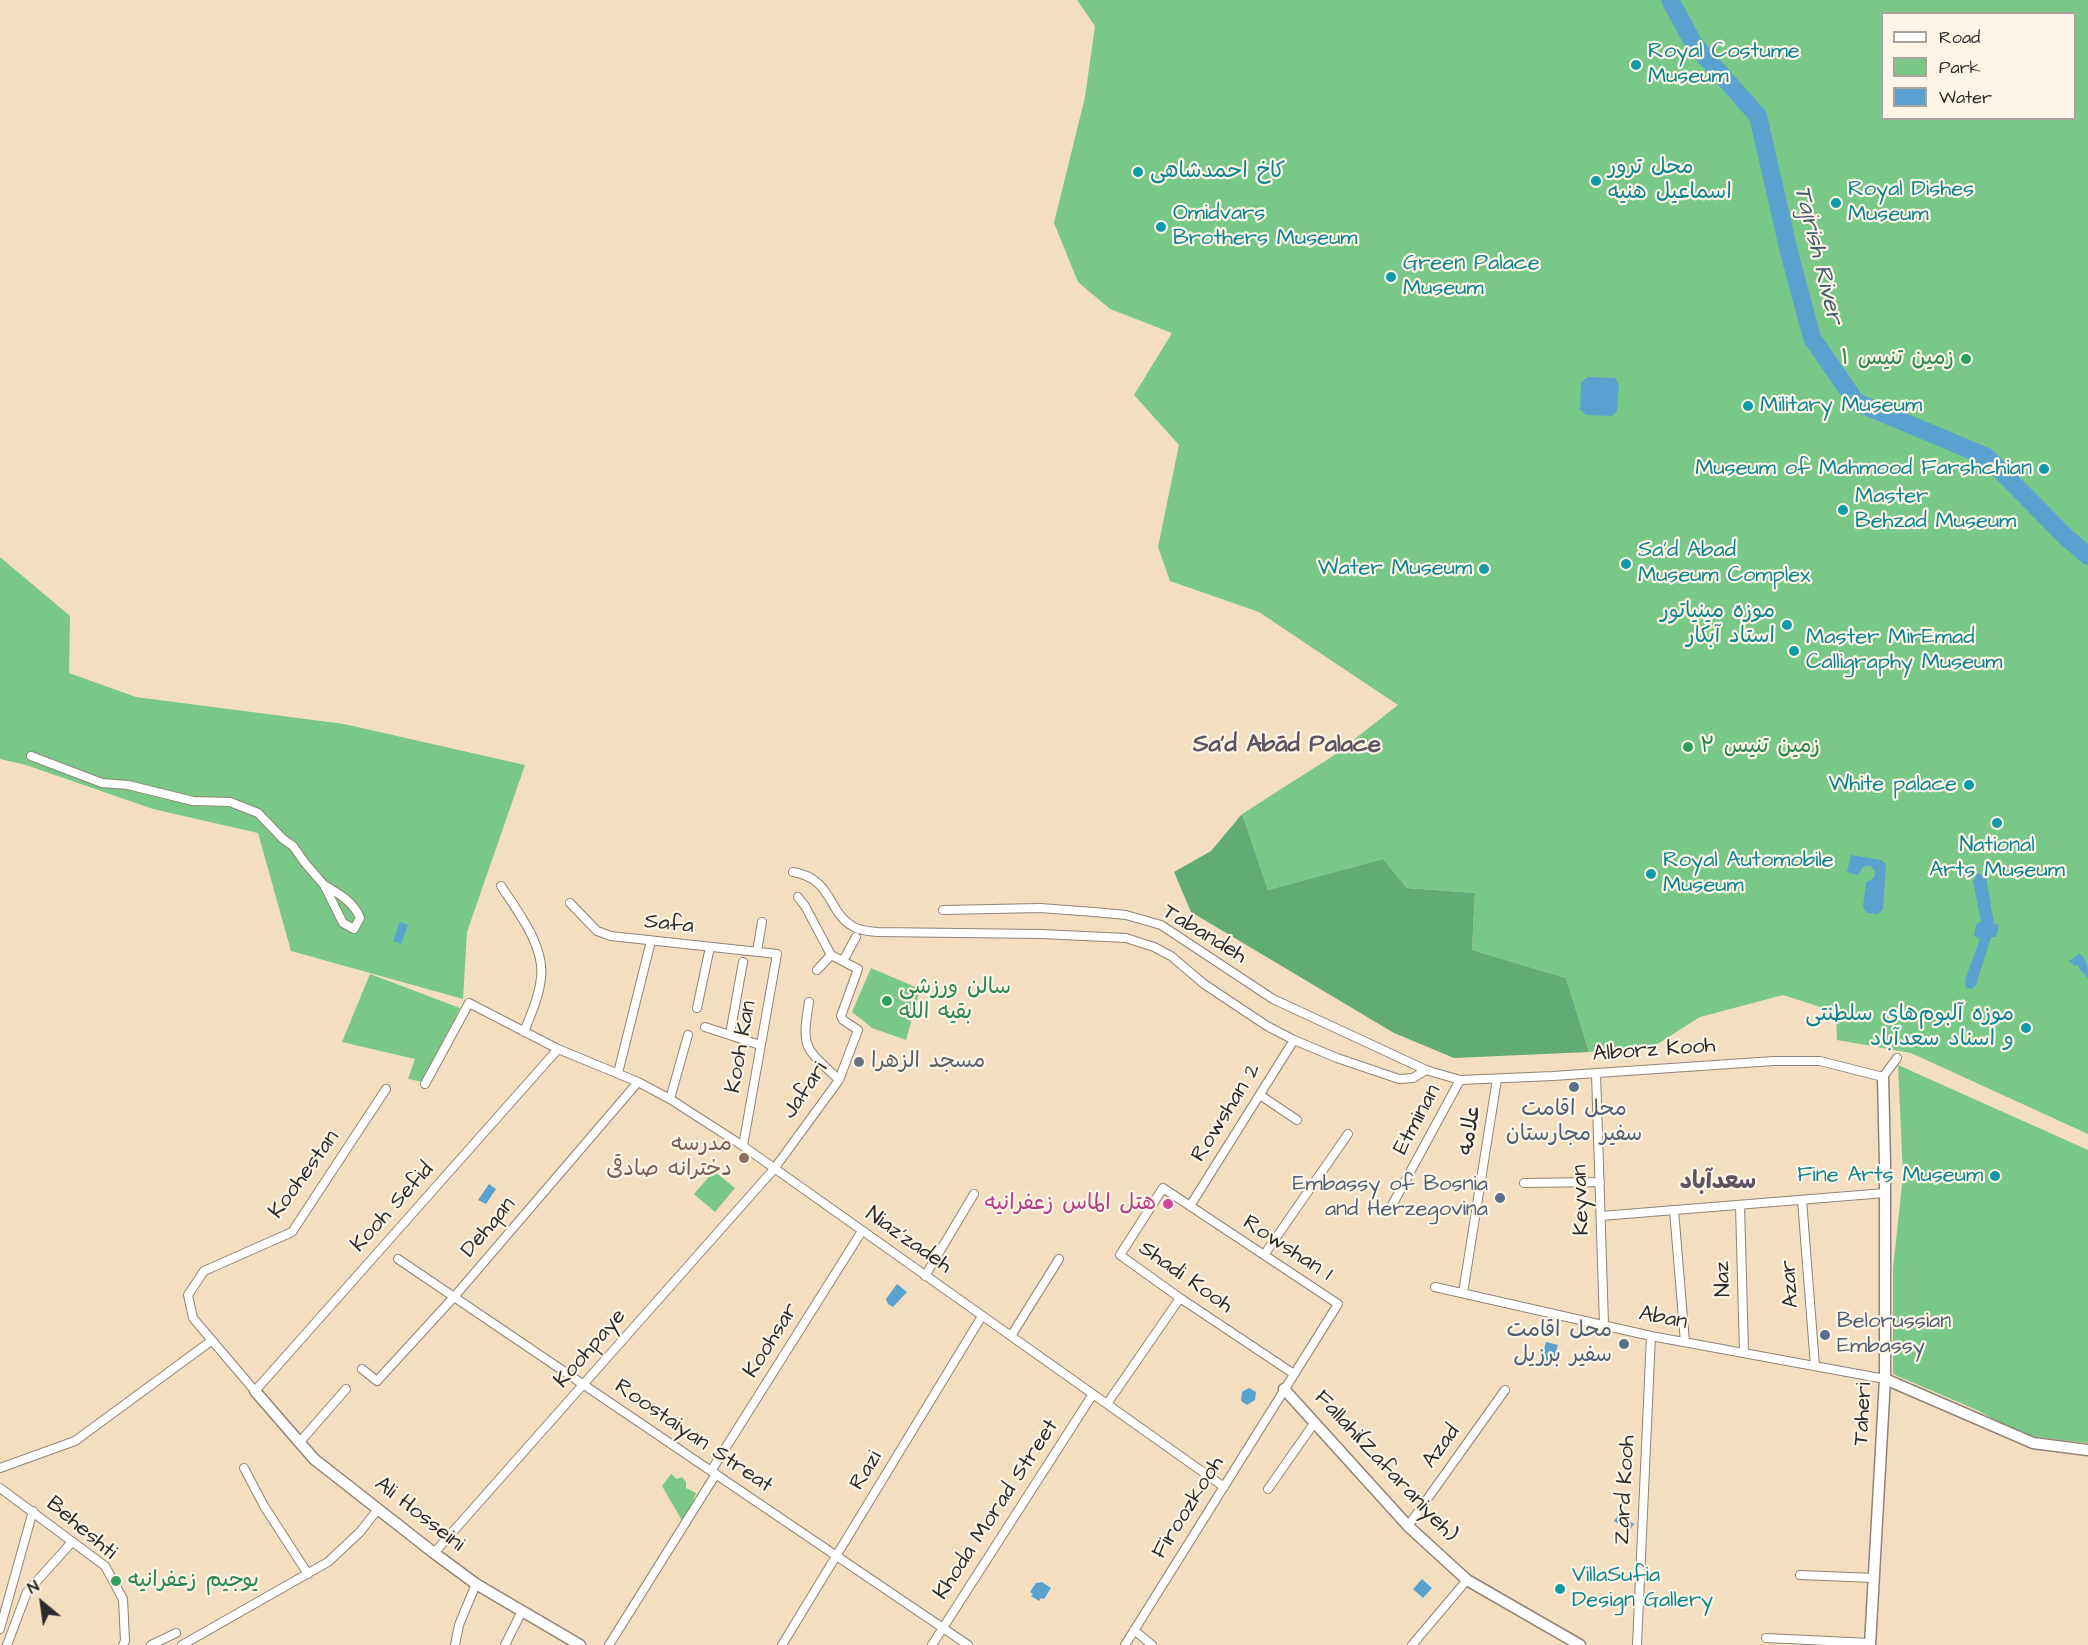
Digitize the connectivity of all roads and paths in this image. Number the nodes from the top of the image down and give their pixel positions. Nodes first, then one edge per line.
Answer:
1 (31, 756) dead end
2 (793, 872) dead end
3 (324, 885) junction
4 (501, 886) dead end
5 (798, 897) dead end
6 (570, 903) dead end
7 (943, 910) dead end
8 (762, 922) dead end
9 (856, 937) dead end
10 (651, 941) junction
11 (710, 946) junction
12 (757, 951) junction
13 (777, 954) joint
14 (831, 955) junction
15 (843, 961) junction
16 (743, 962) dead end
17 (817, 970) dead end
18 (809, 1002) dead end
19 (697, 1008) dead end
20 (705, 1027) dead end
21 (524, 1032) junction
22 (730, 1034) junction
23 (688, 1035) dead end
24 (1294, 1040) junction
25 (760, 1045) junction
26 (558, 1048) junction
27 (1898, 1058) dead end
28 (1426, 1070) junction
29 (618, 1073) junction
30 (1596, 1073) junction
31 (1883, 1077) junction
32 (1497, 1078) junction
33 (839, 1080) junction
34 (1460, 1080) junction
35 (638, 1082) junction
36 (425, 1083) dead end
37 (386, 1089) dead end
38 (1260, 1095) junction
39 (670, 1099) junction
40 (1297, 1120) dead end
41 (1348, 1134) dead end
42 (743, 1146) junction
43 (774, 1169) junction
44 (1600, 1182) junction
45 (1524, 1183) dead end
46 (1163, 1188) joint
47 (1885, 1193) junction
48 (974, 1194) dead end
49 (1802, 1200) junction
50 (1740, 1205) junction
51 (1190, 1206) junction
52 (1390, 1209) dead end
53 (1674, 1210) junction
54 (1601, 1216) junction
55 (862, 1231) junction
56 (1264, 1255) junction
57 (398, 1259) dead end
58 (1059, 1259) dead end
59 (925, 1275) junction
60 (1436, 1287) dead end
61 (1463, 1293) junction
62 (454, 1296) junction
63 (1180, 1298) junction
64 (982, 1316) junction
65 (1604, 1325) junction
66 (1011, 1336) junction
67 (1651, 1336) junction
68 (211, 1341) junction
69 (1685, 1342) junction
70 (1744, 1353) junction
71 (1815, 1366) junction
72 (362, 1369) dead end
73 (1294, 1374) junction
74 (1885, 1379) junction
75 (584, 1384) junction
76 (346, 1389) dead end
77 (1284, 1389) junction
78 (1505, 1390) dead end
79 (255, 1391) junction
80 (1093, 1394) junction
81 (1107, 1404) junction
82 (1315, 1422) junction
83 (299, 1443) junction
84 (2088, 1450) edge
85 (0, 1468) edge
86 (244, 1468) dead end
87 (714, 1473) junction
88 (1224, 1486) junction
89 (0, 1488) edge
90 (1268, 1489) dead end
91 (378, 1509) junction
92 (33, 1511) junction
93 (1408, 1526) junction
94 (72, 1542) junction
95 (434, 1553) junction
96 (836, 1556) junction
97 (308, 1574) junction
98 (1800, 1575) dead end
99 (1874, 1578) junction
100 (1467, 1580) junction
101 (476, 1584) junction
102 (522, 1611) junction
103 (943, 1628) junction
104 (0, 1629) edge
105 (1134, 1630) junction
106 (176, 1633) dead end
107 (1766, 1638) dead end
108 (1565, 1641) edge
109 (1870, 1644) edge
110 (7, 1645) edge
111 (123, 1645) edge
112 (151, 1645) edge
113 (182, 1645) edge
114 (455, 1645) edge
115 (505, 1645) edge
116 (580, 1645) edge
117 (609, 1645) edge
118 (782, 1645) edge
119 (932, 1645) edge
120 (968, 1645) edge
121 (1125, 1645) edge
122 (1152, 1645) edge
123 (1413, 1645) edge
124 (1580, 1645) edge
125 (1637, 1645) edge

1 - 3 street
2 - 24 street
3 - 3 street
4 - 21 street
5 - 14 street
6 - 10 street, Safa
7 - 28 street, Tabandeh
8 - 12 street
9 - 15 street
10 - 11 street, Safa
10 - 29 street
11 - 12 street, Safa
11 - 19 street
12 - 13 street, Safa
13 - 25 street, Kooh Kan
14 - 15 street
14 - 17 street
15 - 33 street, Jafari
16 - 22 street
18 - 33 street
20 - 22 street
21 - 26 street, Niaz'zadeh
21 - 36 street, Niaz'zadeh
22 - 25 street
23 - 39 street
24 - 28 street
24 - 38 street, Rowshan 2
25 - 42 street, Kooh Kan
26 - 29 street, Niaz'zadeh
26 - 79 street, Kooh Sefid
27 - 31 street
28 - 34 street, Alborz Kooh
29 - 35 street, Niaz'zadeh
30 - 31 street, Alborz Kooh
30 - 32 street, Alborz Kooh
30 - 44 street, Keyvan
31 - 47 street, Taheri
32 - 34 street, Alborz Kooh
32 - 61 street, علامه
33 - 43 street, Jafari
34 - 52 street, Etminan
35 - 39 street, Niaz'zadeh
35 - 62 street, Dehqan
37 - 68 street, Koohestan
38 - 40 street
38 - 51 street, Rowshan 2
39 - 42 street, Niaz'zadeh
41 - 56 street
42 - 43 street, Niaz'zadeh
43 - 55 street, Niaz'zadeh
43 - 75 street, Koohpaye
44 - 45 street
44 - 54 street, Keyvan
46 - 51 street, Rowshan 1
46 - 63 street, Shadi Kooh
47 - 49 street
47 - 74 street, Taheri
48 - 59 street
49 - 50 street
49 - 71 street, Azar
50 - 53 street
50 - 70 street, Naz
51 - 56 street, Rowshan 1
53 - 54 street
53 - 69 street
54 - 65 street, Keyvan
55 - 59 street, Niaz'zadeh
55 - 87 street, Koohsar
56 - 73 street, Rowshan 1
57 - 62 street, Roostaiyan Streat
58 - 66 street
59 - 64 street, Niaz'zadeh
60 - 61 street, Aban
61 - 65 street, Aban
62 - 72 street, Dehqan
62 - 75 street, Roostaiyan Streat
63 - 73 street, Shadi Kooh
63 - 81 street
64 - 66 street, Niaz'zadeh
64 - 96 street, Razi
65 - 67 street, Aban
66 - 80 street, Niaz'zadeh
67 - 69 street, Aban
67 - 125 street, Zard Kooh
68 - 79 street, Koohestan
68 - 85 street
69 - 70 street, Aban
70 - 71 street, Aban
71 - 74 street, Aban
73 - 77 street, Rowshan 1
74 - 84 street
74 - 99 street, Taheri
75 - 87 street, Roostaiyan Streat
75 - 95 street, Koohpaye
76 - 83 street
77 - 82 street, Fallahi(Zafaraniyeh)
77 - 88 street, Firoozkooh
78 - 93 street, Azad
79 - 83 street, Ali Hosseini
80 - 81 street, Niaz'zadeh
80 - 103 street, Khoda Morad Street
81 - 88 street, Niaz'zadeh
82 - 90 street
82 - 93 street, Fallahi(Zafaraniyeh)
83 - 91 street, Ali Hosseini
86 - 97 street
87 - 96 street, Roostaiyan Streat
87 - 117 street, Koohsar
88 - 105 street, Firoozkooh
89 - 92 street, Beheshti
91 - 95 street, Ali Hosseini
91 - 97 street
92 - 94 street, Beheshti
92 - 104 street
93 - 100 street, Fallahi(Zafaraniyeh)
94 - 110 street
94 - 111 street, Beheshti
95 - 101 street, Ali Hosseini
96 - 103 street, Roostaiyan Streat
96 - 118 street, Razi
97 - 113 street
98 - 99 street
99 - 109 street, Taheri
100 - 108 street, Fallahi(Zafaraniyeh)
100 - 123 street
101 - 102 street, Ali Hosseini
101 - 114 street
102 - 115 street
102 - 116 street, Ali Hosseini
103 - 119 street, Khoda Morad Street
103 - 120 street, Roostaiyan Streat
105 - 121 street, Firoozkooh
105 - 122 street
106 - 112 street
107 - 109 street
108 - 124 street, Fallahi(Zafaraniyeh)

